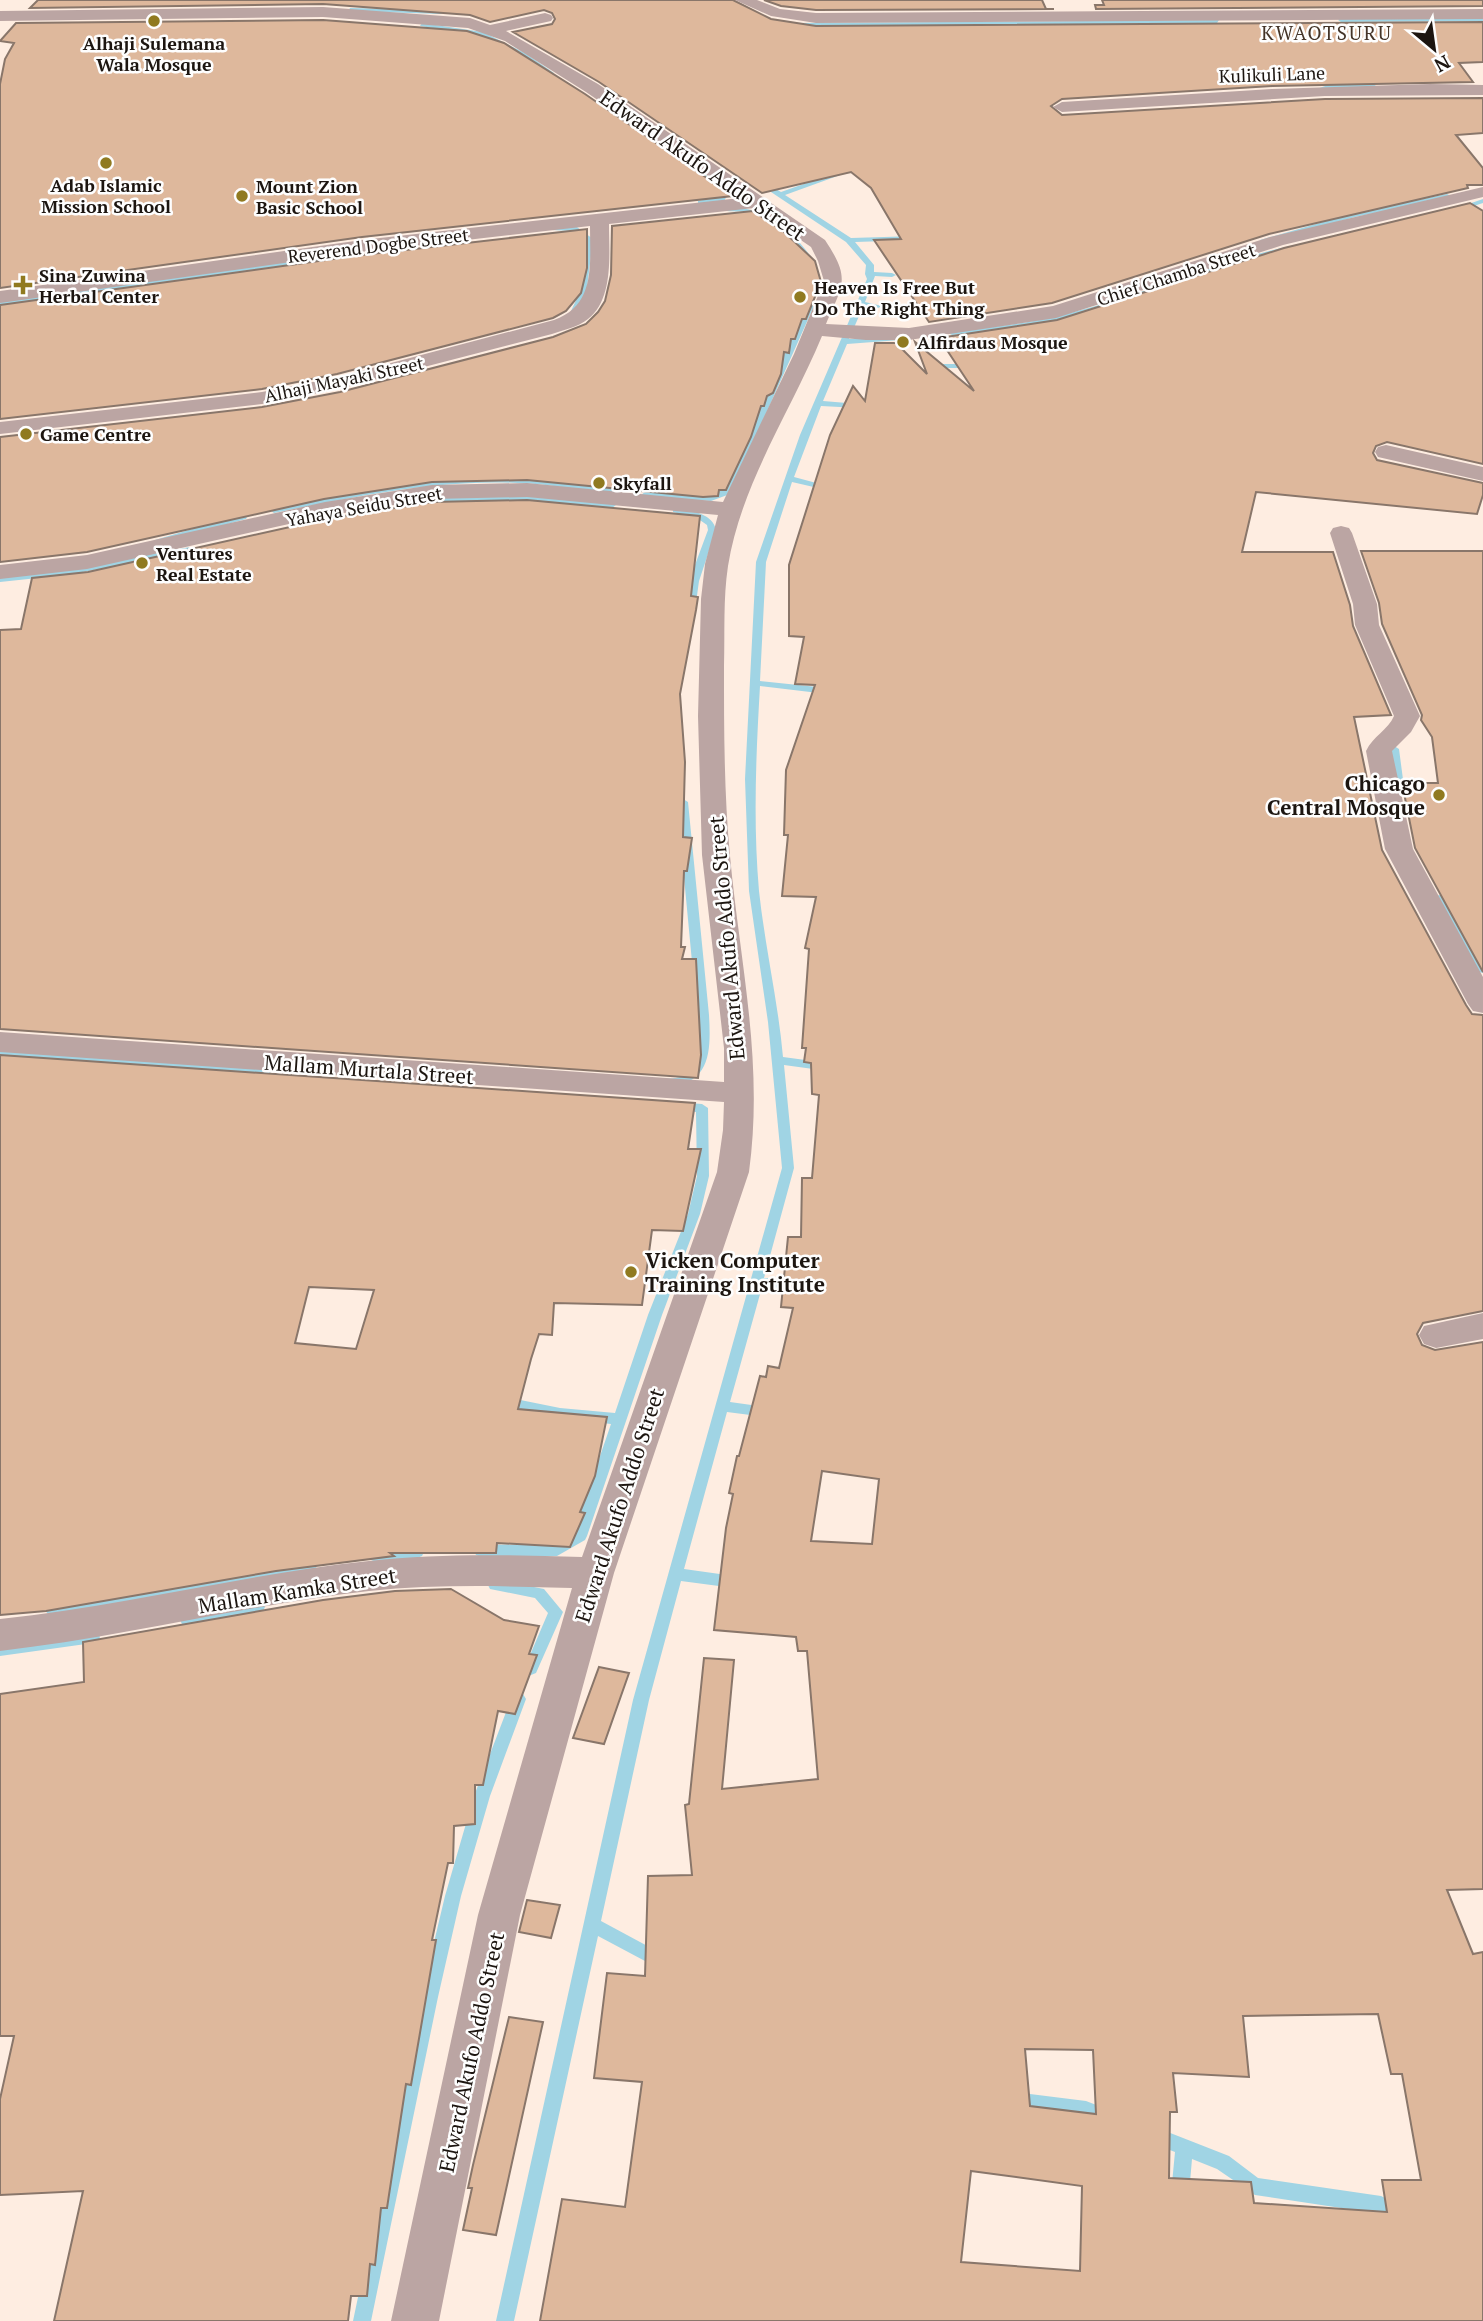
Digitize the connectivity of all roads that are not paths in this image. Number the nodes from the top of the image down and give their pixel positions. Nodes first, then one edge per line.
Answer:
1 (743, 0) edge
2 (1483, 14) edge
3 (0, 16) edge
4 (545, 18) dead end
5 (492, 29) junction
6 (1483, 90) edge
7 (1062, 107) dead end
8 (1483, 192) edge
9 (757, 202) junction
10 (600, 218) junction
11 (0, 297) edge
12 (826, 330) junction
13 (0, 428) edge
14 (1386, 452) dead end
15 (1483, 474) edge
16 (731, 509) junction
17 (1340, 533) dead end
18 (0, 572) edge
19 (1483, 1004) edge
20 (0, 1042) edge
21 (738, 1093) junction
22 (1483, 1326) edge
23 (1436, 1335) dead end
24 (595, 1573) junction
25 (0, 1635) edge
26 (415, 2321) edge

1 - 2 street
3 - 5 street, Edward Akufo Addo Street
4 - 5 street
5 - 9 street, Edward Akufo Addo Street
6 - 7 street, Kulikuli Lane
8 - 12 street, Chief Chamba Street
9 - 10 street, Reverend Dogbe Street
9 - 12 street, Edward Akufo Addo Street
10 - 11 street, Reverend Dogbe Street
10 - 13 street, Alhaji Mayaki Street
12 - 16 street, Edward Akufo Addo Street
14 - 15 street
16 - 18 street, Yahaya Seidu Street
16 - 21 street, Edward Akufo Addo Street
17 - 19 street
20 - 21 street, Mallam Murtala Street
21 - 24 street, Edward Akufo Addo Street
22 - 23 street
24 - 25 street, Mallam Kamka Street
24 - 26 street, Edward Akufo Addo Street

